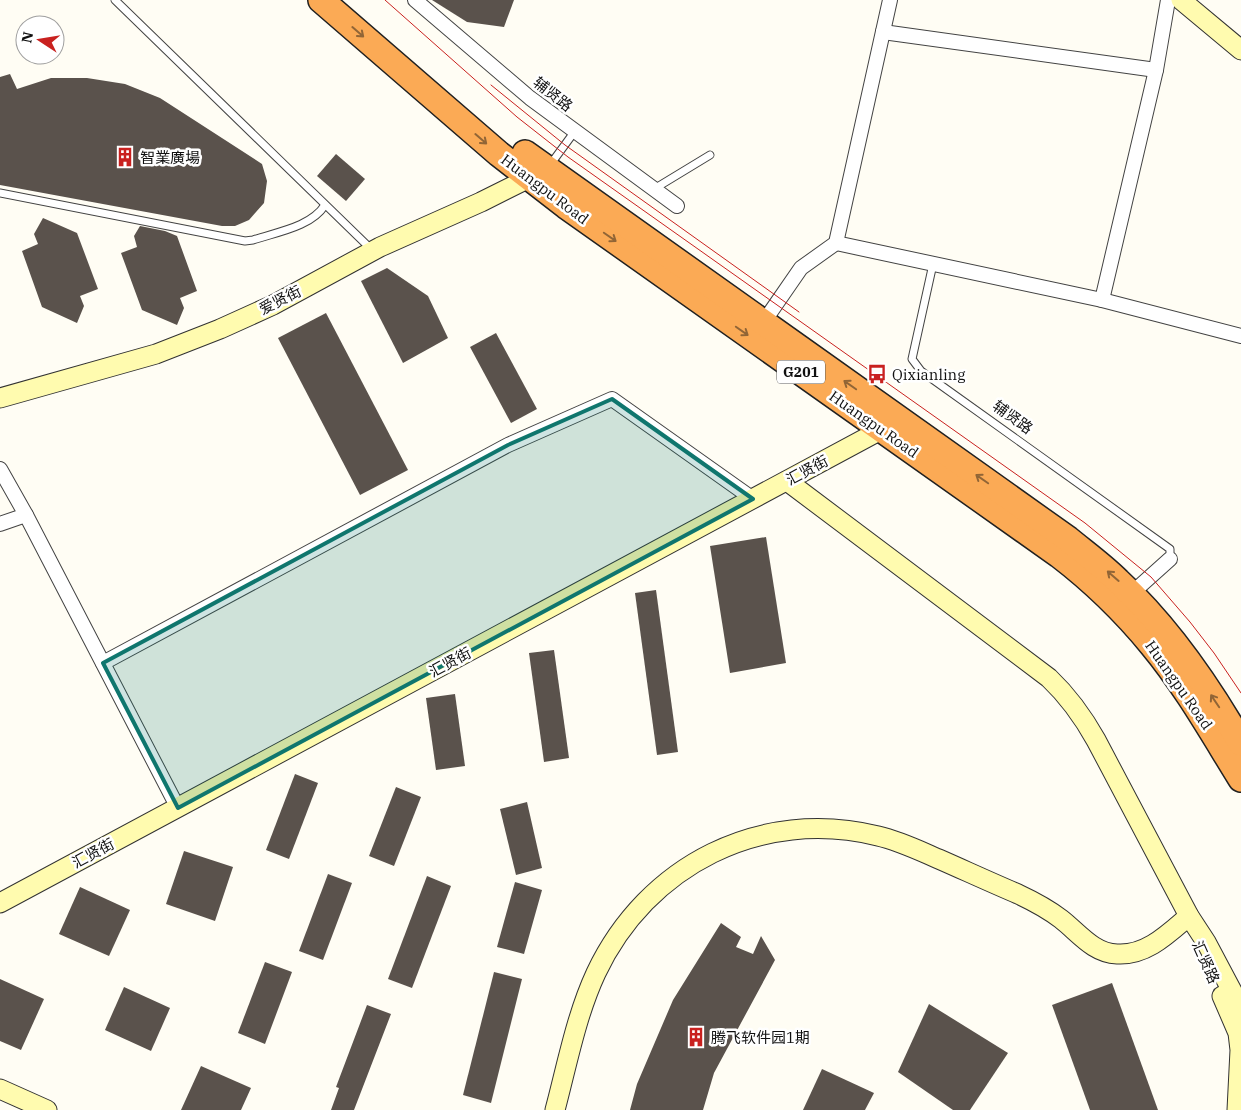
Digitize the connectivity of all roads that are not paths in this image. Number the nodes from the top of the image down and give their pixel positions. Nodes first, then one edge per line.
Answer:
1 (115, 0) edge
2 (321, 0) edge
3 (347, 0) edge
4 (415, 0) edge
5 (890, 0) edge
6 (1168, 0) edge
7 (1180, 0) edge
8 (883, 32) junction
9 (1241, 50) edge
10 (1156, 70) junction
11 (576, 131) junction
12 (710, 155) dead end
13 (538, 173) junction
14 (654, 189) junction
15 (0, 193) edge
16 (325, 205) junction
17 (677, 206) dead end
18 (836, 243) junction
19 (373, 251) junction
20 (933, 264) junction
21 (1102, 300) junction
22 (763, 323) junction
23 (1241, 336) edge
24 (0, 398) edge
25 (891, 425) junction
26 (0, 469) edge
27 (786, 481) junction
28 (753, 499) junction
29 (26, 514) junction
30 (0, 524) edge
31 (1170, 559) joint
32 (1131, 594) junction
33 (103, 663) junction
34 (1241, 742) edge
35 (1241, 779) edge
36 (178, 808) junction
37 (0, 903) edge
38 (1189, 916) junction
39 (1241, 1008) edge
40 (0, 1089) edge
41 (47, 1110) edge
42 (555, 1110) edge
43 (1237, 1110) edge

1 - 16 lane
2 -> 13 highway, Huangpu Road / G201
3 - 13 highway, Huangpu Road / G201
4 - 11 street, 辅贤路
5 - 8 street
6 - 10 street
7 - 9 street
8 - 10 street
8 - 18 street
10 - 21 street
11 - 13 lane
11 - 14 street, 辅贤路
12 - 14 lane
13 - 19 street, 爱贤街
13 - 22 highway, Huangpu Road / G201
13 -> 25 highway, Huangpu Road / G201
14 - 17 street, 辅贤路
15 - 16 lane
16 - 19 lane
18 - 20 street
18 - 22 street
19 - 24 street, 爱贤街
20 - 21 street
20 - 31 lane, 辅贤路
21 - 23 street
25 -> 22 highway, Huangpu Road / G201
25 - 27 street, 汇贤街
32 -> 25 highway, Huangpu Road / G201
25 - 35 highway, Huangpu Road / G201
26 - 29 street
27 - 28 street, 汇贤街
27 - 38 street
28 - 33 street
28 - 36 street, 汇贤街
29 - 30 street
29 - 33 street
31 - 32 street
34 -> 32 highway, Huangpu Road / G201
33 - 36 street
36 - 37 street, 汇贤街
38 - 39 street, 汇贤路
38 - 42 street
38 - 43 street, 汇贤路
40 - 41 street

